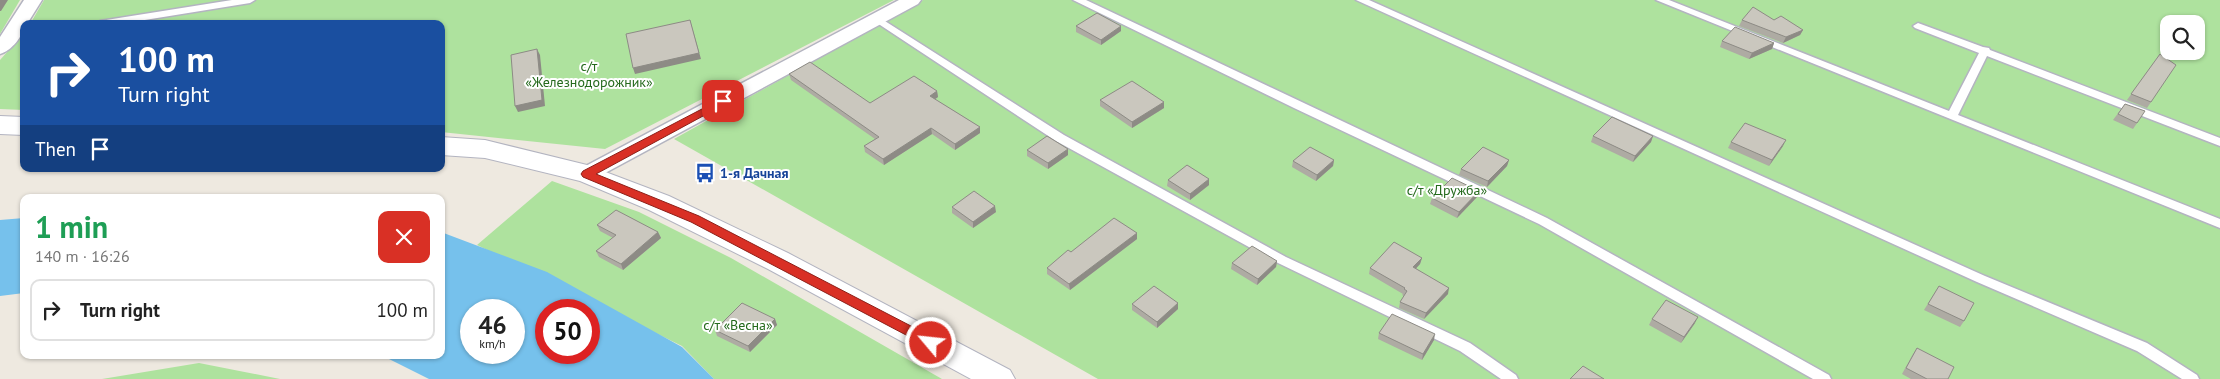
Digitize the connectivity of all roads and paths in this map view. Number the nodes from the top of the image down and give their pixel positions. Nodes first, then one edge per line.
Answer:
1 (33, 0) edge
2 (250, 0) edge
3 (912, 0) edge
4 (1078, 0) edge
5 (1361, 0) edge
6 (1661, 0) edge
7 (877, 19) junction
8 (22, 20) edge
9 (125, 20) edge
10 (20, 24) edge
11 (1918, 26) dead end
12 (11, 41) edge
13 (1985, 50) junction
14 (1952, 116) junction
15 (0, 125) edge
16 (20, 126) edge
17 (2220, 142) edge
18 (445, 146) edge
19 (586, 174) junction
20 (2220, 224) edge
21 (999, 379) edge
22 (1511, 379) edge
23 (1824, 379) edge
24 (2192, 379) edge

1 - 8 street
2 - 9 lane
3 - 7 street
4 - 23 lane
5 - 24 lane
6 - 14 lane
7 - 19 street
7 - 22 lane
10 - 12 street
11 - 13 lane
13 - 14 lane
13 - 17 lane
14 - 20 lane
15 - 16 main road
18 - 19 main road
19 - 21 main road

